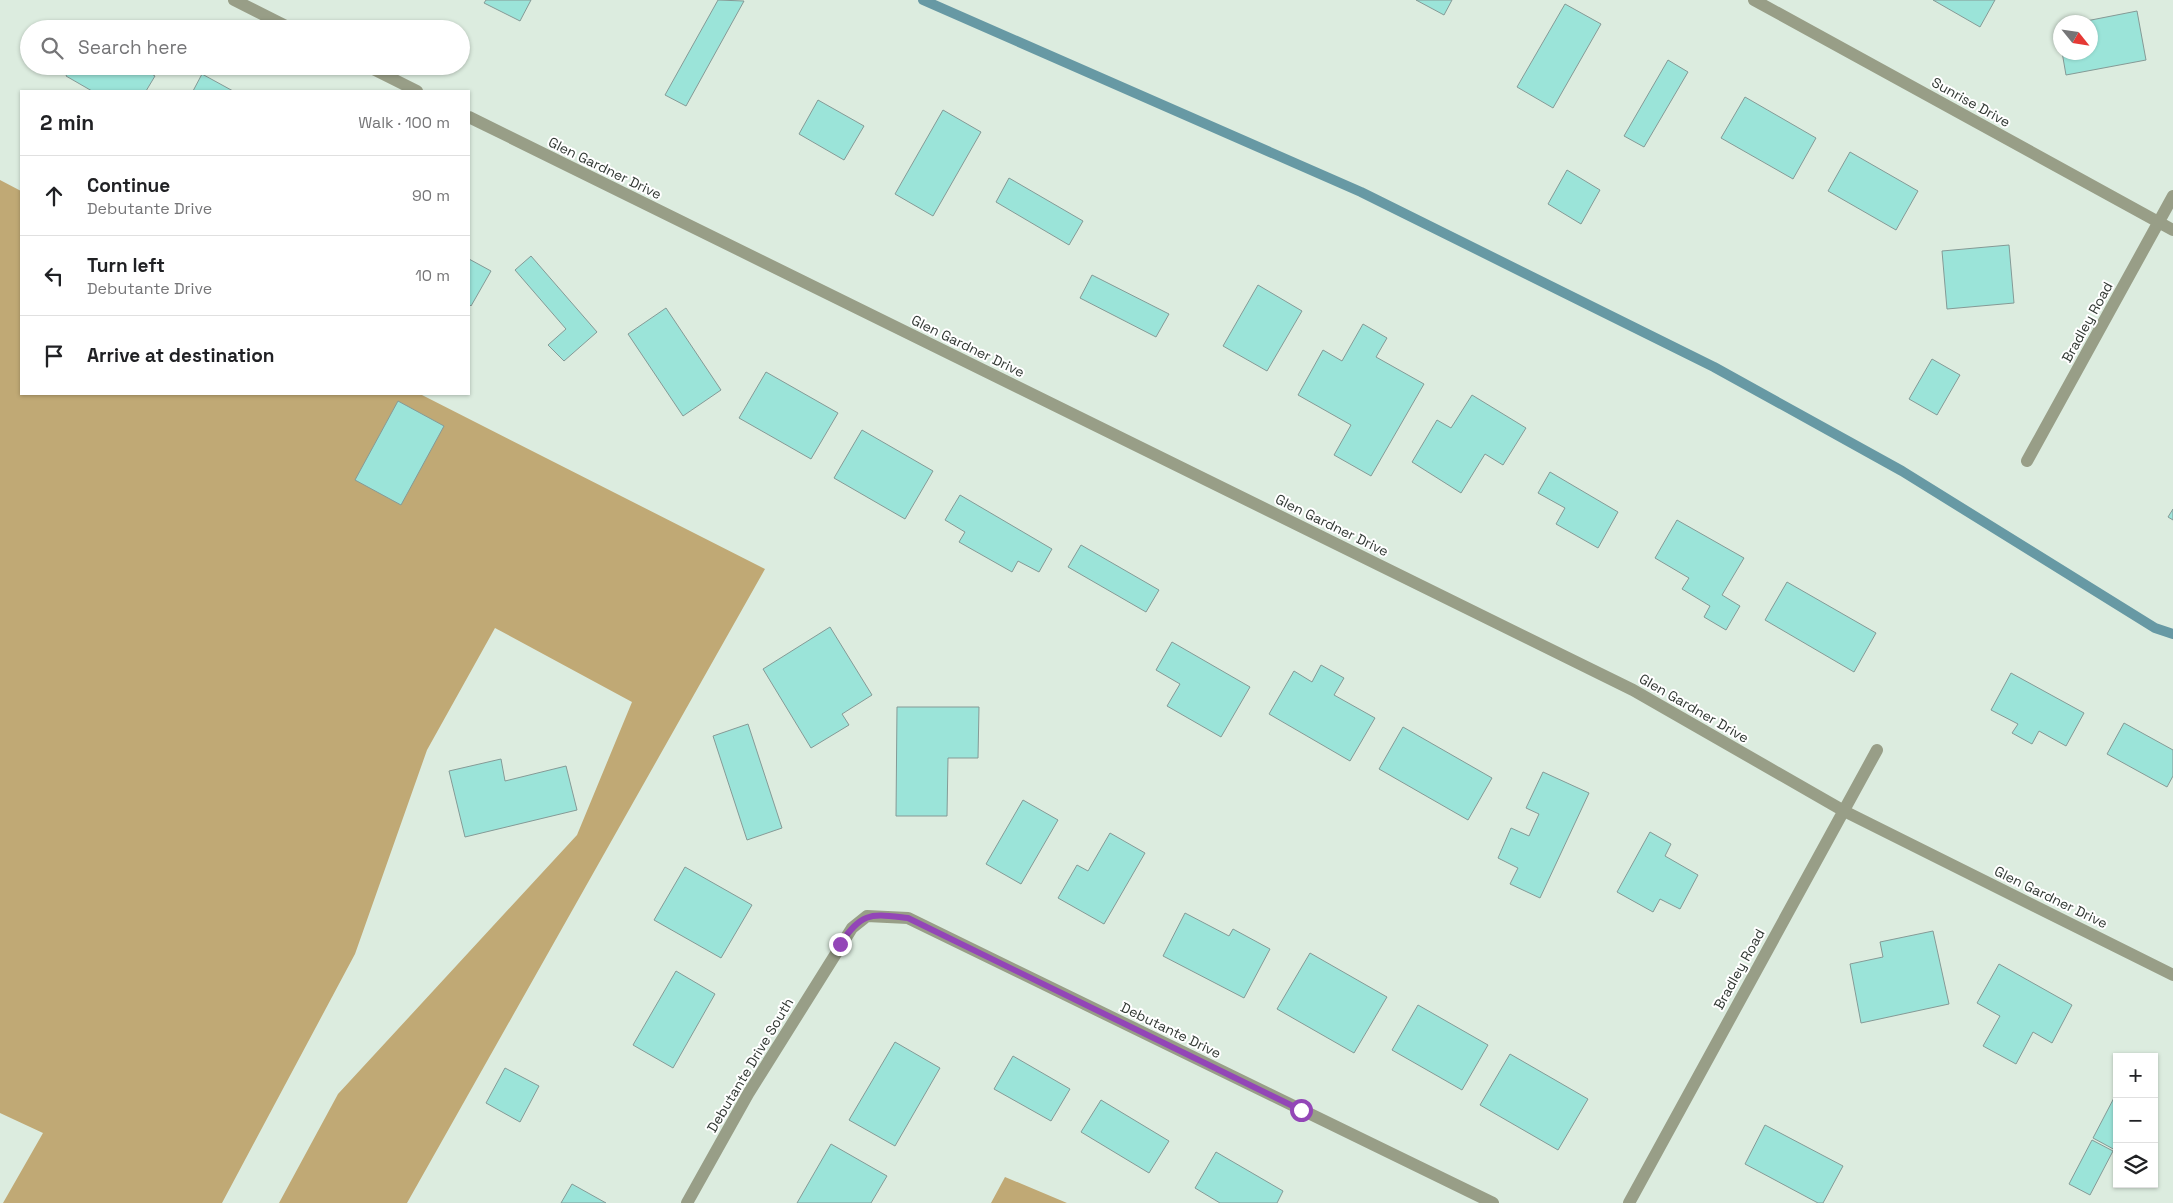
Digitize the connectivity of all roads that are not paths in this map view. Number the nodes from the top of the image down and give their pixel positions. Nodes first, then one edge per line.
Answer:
1 (234, 0) edge
2 (1754, 0) edge
3 (274, 20) edge
4 (385, 75) edge
5 (415, 90) edge
6 (470, 117) edge
7 (2173, 196) edge
8 (2159, 222) junction
9 (2173, 230) edge
10 (2027, 461) dead end
11 (1877, 750) dead end
12 (1844, 811) junction
13 (840, 944) joint
14 (2173, 975) edge
15 (687, 1203) edge
16 (1493, 1203) edge
17 (1629, 1203) edge

1 - 3 street
2 - 8 street, Sunrise Drive
4 - 5 street
6 - 12 street, Glen Gardner Drive
7 - 8 street, Bradley Road
8 - 9 street, Sunrise Drive
8 - 10 street, Bradley Road
11 - 12 street, Bradley Road
12 - 14 street, Glen Gardner Drive
12 - 17 street, Bradley Road
13 - 15 street, Debutante Drive South
13 - 16 street, Debutante Drive

